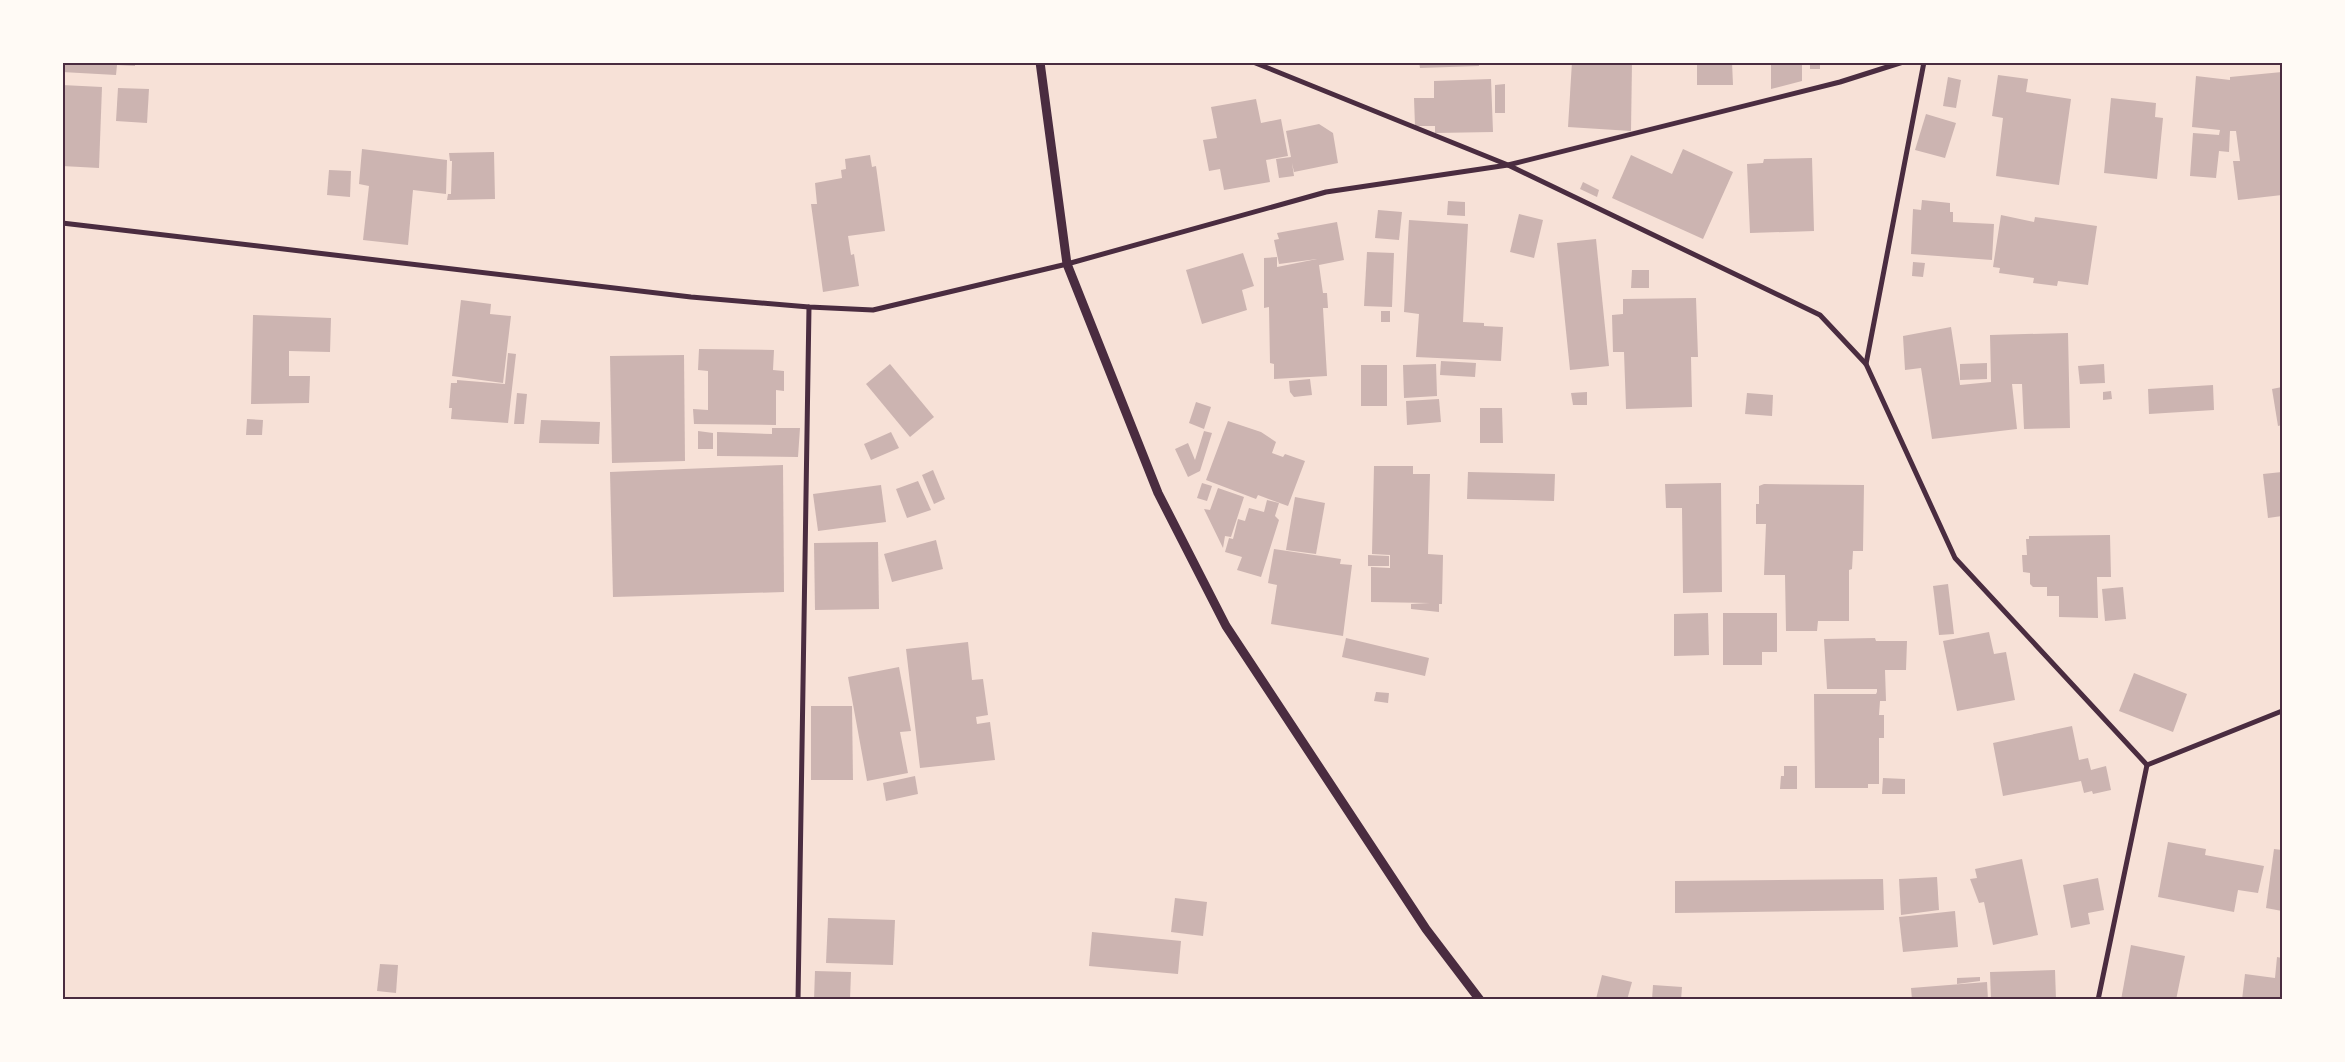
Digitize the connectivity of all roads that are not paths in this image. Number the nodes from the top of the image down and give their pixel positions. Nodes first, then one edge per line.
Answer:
1 (1040, 62) edge
2 (1253, 62) edge
3 (1903, 62) edge
4 (1924, 62) edge
5 (1508, 165) junction
6 (62, 223) edge
7 (1067, 264) junction
8 (809, 307) junction
9 (1866, 364) junction
10 (2282, 711) edge
11 (2147, 765) junction
12 (798, 1000) edge
13 (1480, 1000) edge
14 (2098, 1000) edge

1 - 7 street
2 - 5 street
3 - 5 street
4 - 9 street
5 - 7 street
5 - 9 street
6 - 8 street
7 - 8 street
7 - 13 street
8 - 12 street
9 - 11 street
10 - 11 street
11 - 14 street

